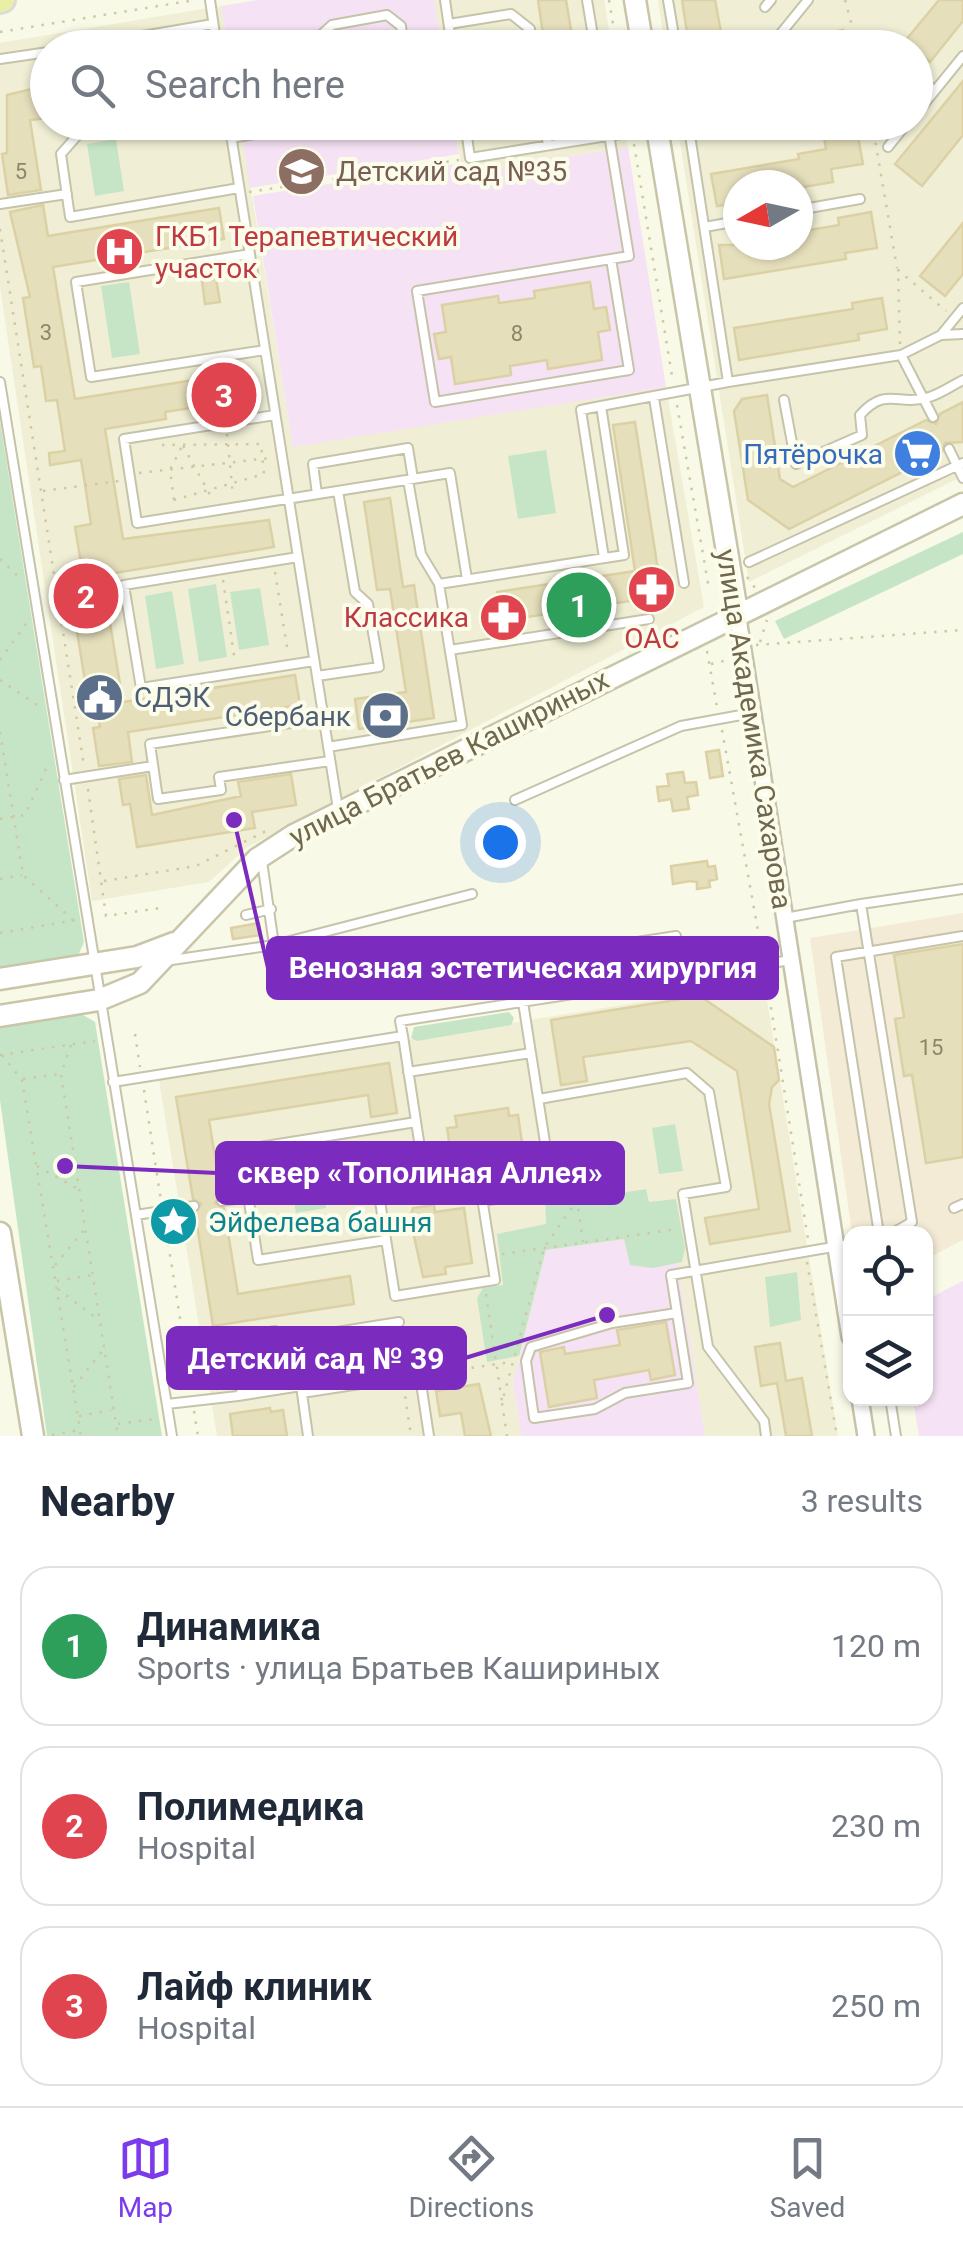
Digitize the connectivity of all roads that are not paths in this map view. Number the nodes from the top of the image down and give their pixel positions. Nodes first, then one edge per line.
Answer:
1 (210, 0) edge
2 (445, 0) edge
3 (587, 0) edge
4 (635, 0) edge
5 (668, 0) edge
6 (808, 0) edge
7 (213, 24) junction
8 (448, 24) junction
9 (178, 30) edge
10 (214, 30) edge
11 (326, 30) edge
12 (402, 30) edge
13 (449, 30) edge
14 (530, 30) edge
15 (592, 30) edge
16 (640, 30) edge
17 (673, 30) edge
18 (784, 30) edge
19 (30, 55) edge
20 (963, 56) edge
21 (0, 60) edge
22 (934, 90) edge
23 (73, 140) edge
24 (231, 140) edge
25 (467, 140) edge
26 (547, 140) edge
27 (578, 140) edge
28 (610, 140) edge
29 (658, 140) edge
30 (691, 140) edge
31 (894, 140) edge
32 (548, 145) junction
33 (888, 148) dead end
34 (240, 191) junction
35 (67, 194) junction
36 (860, 199) road end
37 (0, 204) edge
38 (813, 207) edge
39 (723, 224) edge
40 (705, 227) junction
41 (250, 254) junction
42 (611, 259) junction
43 (963, 308) edge
44 (963, 334) edge
45 (942, 335) junction
46 (265, 350) junction
47 (901, 355) junction
48 (963, 380) edge
49 (0, 382) edge
50 (728, 382) junction
51 (698, 391) junction
52 (654, 398) junction
53 (924, 399) junction
54 (784, 400) dead end
55 (601, 406) junction
56 (275, 415) junction
57 (933, 417) dead end
58 (950, 449) dead end
59 (960, 465) edge
60 (963, 478) edge
61 (411, 479) junction
62 (338, 491) junction
63 (317, 494) junction
64 (288, 498) junction
65 (963, 504) edge
66 (298, 557) junction
67 (604, 558) junction
68 (749, 562) dead end
69 (468, 580) junction
70 (684, 583) dead end
71 (439, 584) junction
72 (737, 612) junction
73 (649, 618) dead end
74 (450, 650) junction
75 (314, 661) junction
76 (317, 676) junction
77 (752, 713) junction
78 (323, 718) junction
79 (328, 747) junction
80 (330, 761) junction
81 (153, 766) junction
82 (64, 780) junction
83 (515, 800) dead end
84 (338, 812) junction
85 (261, 856) junction
86 (963, 889) edge
87 (472, 894) dead end
88 (861, 904) junction
89 (271, 910) junction
90 (246, 915) dead end
91 (784, 918) junction
92 (676, 936) dead end
93 (963, 936) edge
94 (185, 937) junction
95 (274, 946) junction
96 (869, 952) junction
97 (535, 960) junction
98 (791, 960) junction
99 (161, 962) junction
100 (94, 964) junction
101 (0, 979) edge
102 (304, 993) dead end
103 (542, 999) junction
104 (98, 1000) junction
105 (523, 1002) junction
106 (0, 1016) edge
107 (403, 1036) junction
108 (531, 1053) junction
109 (408, 1072) junction
110 (113, 1082) junction
111 (538, 1099) junction
112 (416, 1122) junction
113 (549, 1168) junction
114 (480, 1179) junction
115 (426, 1187) junction
116 (248, 1197) junction
117 (483, 1201) junction
118 (222, 1202) dead end
119 (194, 1206) dead end
120 (136, 1216) junction
121 (878, 1226) edge
122 (905, 1226) edge
123 (0, 1233) edge
124 (386, 1240) junction
125 (843, 1240) edge
126 (843, 1245) edge
127 (696, 1270) junction
128 (677, 1314) junction
129 (396, 1322) road end
130 (288, 1344) junction
131 (9, 1349) edge
132 (243, 1368) dead end
133 (420, 1373) road end
134 (360, 1384) dead end
135 (302, 1394) junction
136 (238, 1396) junction
137 (167, 1404) junction
138 (861, 1406) edge
139 (891, 1406) edge
140 (33, 1436) edge
141 (172, 1436) edge
142 (308, 1436) edge
143 (429, 1436) edge
144 (766, 1436) edge
145 (866, 1436) edge
146 (896, 1436) edge

1 - 7 lane
2 - 8 lane
3 - 15 lane
4 - 16 main road
5 - 17 lane
6 - 18 lane
7 - 9 lane
7 - 10 lane
8 - 13 lane
8 - 14 lane
11 - 12 lane
19 - 21 lane
20 - 22 lane
23 - 35 lane
24 - 34 lane
25 - 32 lane
26 - 32 lane
27 - 32 lane
28 - 42 lane
29 - 51 main road, улица Академика Сахарова
30 - 40 lane
31 - 33 lane
34 - 35 lane
34 - 41 lane
35 - 37 lane
36 - 38 lane
39 - 40 lane
40 - 50 lane
41 - 46 lane
41 - 46 lane
42 - 42 lane
43 - 45 lane
44 - 45 lane
45 - 47 lane
46 - 56 lane
47 - 50 lane
47 - 53 lane
48 - 53 lane
49 - 82 lane
50 - 51 lane
51 - 52 lane
51 - 72 main road, улица Академика Сахарова
52 - 55 lane
52 - 70 lane
53 - 54 lane
53 - 57 lane
55 - 67 lane
55 - 67 lane
56 - 64 lane
56 - 64 lane
58 - 59 lane
59 - 60 lane
59 - 68 lane
61 - 62 lane
61 - 63 lane
61 - 69 lane
61 - 71 lane
62 - 63 lane
62 - 76 lane
63 - 64 lane
64 - 66 lane
65 - 72 main road, улица Братьев Кашириных
66 - 75 lane
66 - 75 lane
67 - 69 lane
69 - 71 lane
71 - 74 lane
72 - 77 street, улица Академика Сахарова
72 - 84 main road, улица Братьев Кашириных
73 - 74 lane
74 - 79 lane
75 - 76 lane
76 - 78 lane
77 - 83 lane
77 - 91 street, улица Академика Сахарова
78 - 79 lane
78 - 81 lane
79 - 80 lane
80 - 81 lane
80 - 84 lane
81 - 82 lane
82 - 100 lane
84 - 85 main road, улица Братьев Кашириных
85 - 89 lane
85 - 94 main road, улица Братьев Кашириных
86 - 88 lane
87 - 95 lane
88 - 91 lane
88 - 96 lane
89 - 90 lane
89 - 95 lane
91 - 98 street, улица Академика Сахарова
92 - 97 lane
93 - 96 lane
94 - 99 main road, улица Братьев Кашириных
94 - 100 main road, улица Братьев Кашириных
95 - 99 lane
96 - 121 lane
96 - 122 lane
97 - 102 lane
97 - 103 lane
98 - 103 lane
98 - 125 street, улица Академика Сахарова
99 - 104 main road, улица Братьев Кашириных
100 - 101 main road, улица Братьев Кашириных
100 - 104 lane
103 - 105 lane
104 - 106 main road, улица Братьев Кашириных
104 - 110 lane
105 - 107 lane
105 - 108 lane
107 - 109 lane
107 - 110 lane
108 - 109 lane
108 - 111 lane
109 - 112 lane
110 - 120 lane
111 - 113 lane
111 - 127 lane
112 - 115 lane
112 - 116 lane
113 - 114 lane
113 - 117 lane
114 - 115 lane
114 - 117 lane
115 - 124 lane
116 - 118 lane
116 - 124 lane
117 - 124 lane
119 - 120 lane
120 - 137 lane
123 - 131 main road
126 - 127 lane
127 - 128 lane
127 - 144 lane
128 - 128 lane
129 - 130 lane
130 - 132 lane
130 - 136 lane
131 - 140 main road
133 - 143 lane
134 - 135 lane
135 - 136 lane
135 - 142 lane
136 - 137 lane
137 - 141 lane
138 - 145 street
139 - 146 lane

